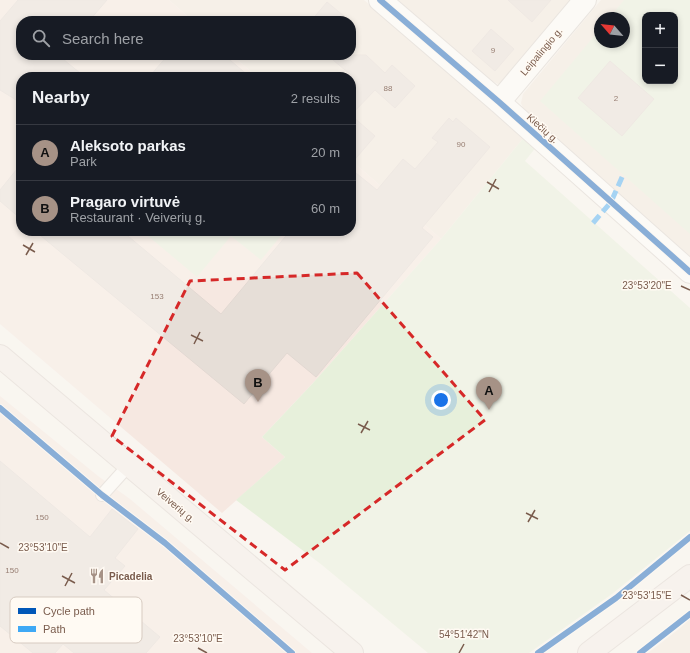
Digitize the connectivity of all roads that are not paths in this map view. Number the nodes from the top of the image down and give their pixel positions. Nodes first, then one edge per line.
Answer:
1 (380, 0) edge
2 (585, 0) edge
3 (499, 102) junction
4 (690, 272) edge
5 (0, 356) edge
6 (129, 465) junction
7 (102, 495) dead end
8 (690, 576) edge
9 (352, 653) edge
10 (589, 653) edge

1 - 3 street, Kiečių g.
2 - 3 street, Leipalingio g.
3 - 4 street, Kiečių g.
5 - 6 main road, Veiverių g.
6 - 7 lane
6 - 9 main road, Veiverių g.
8 - 10 main road

